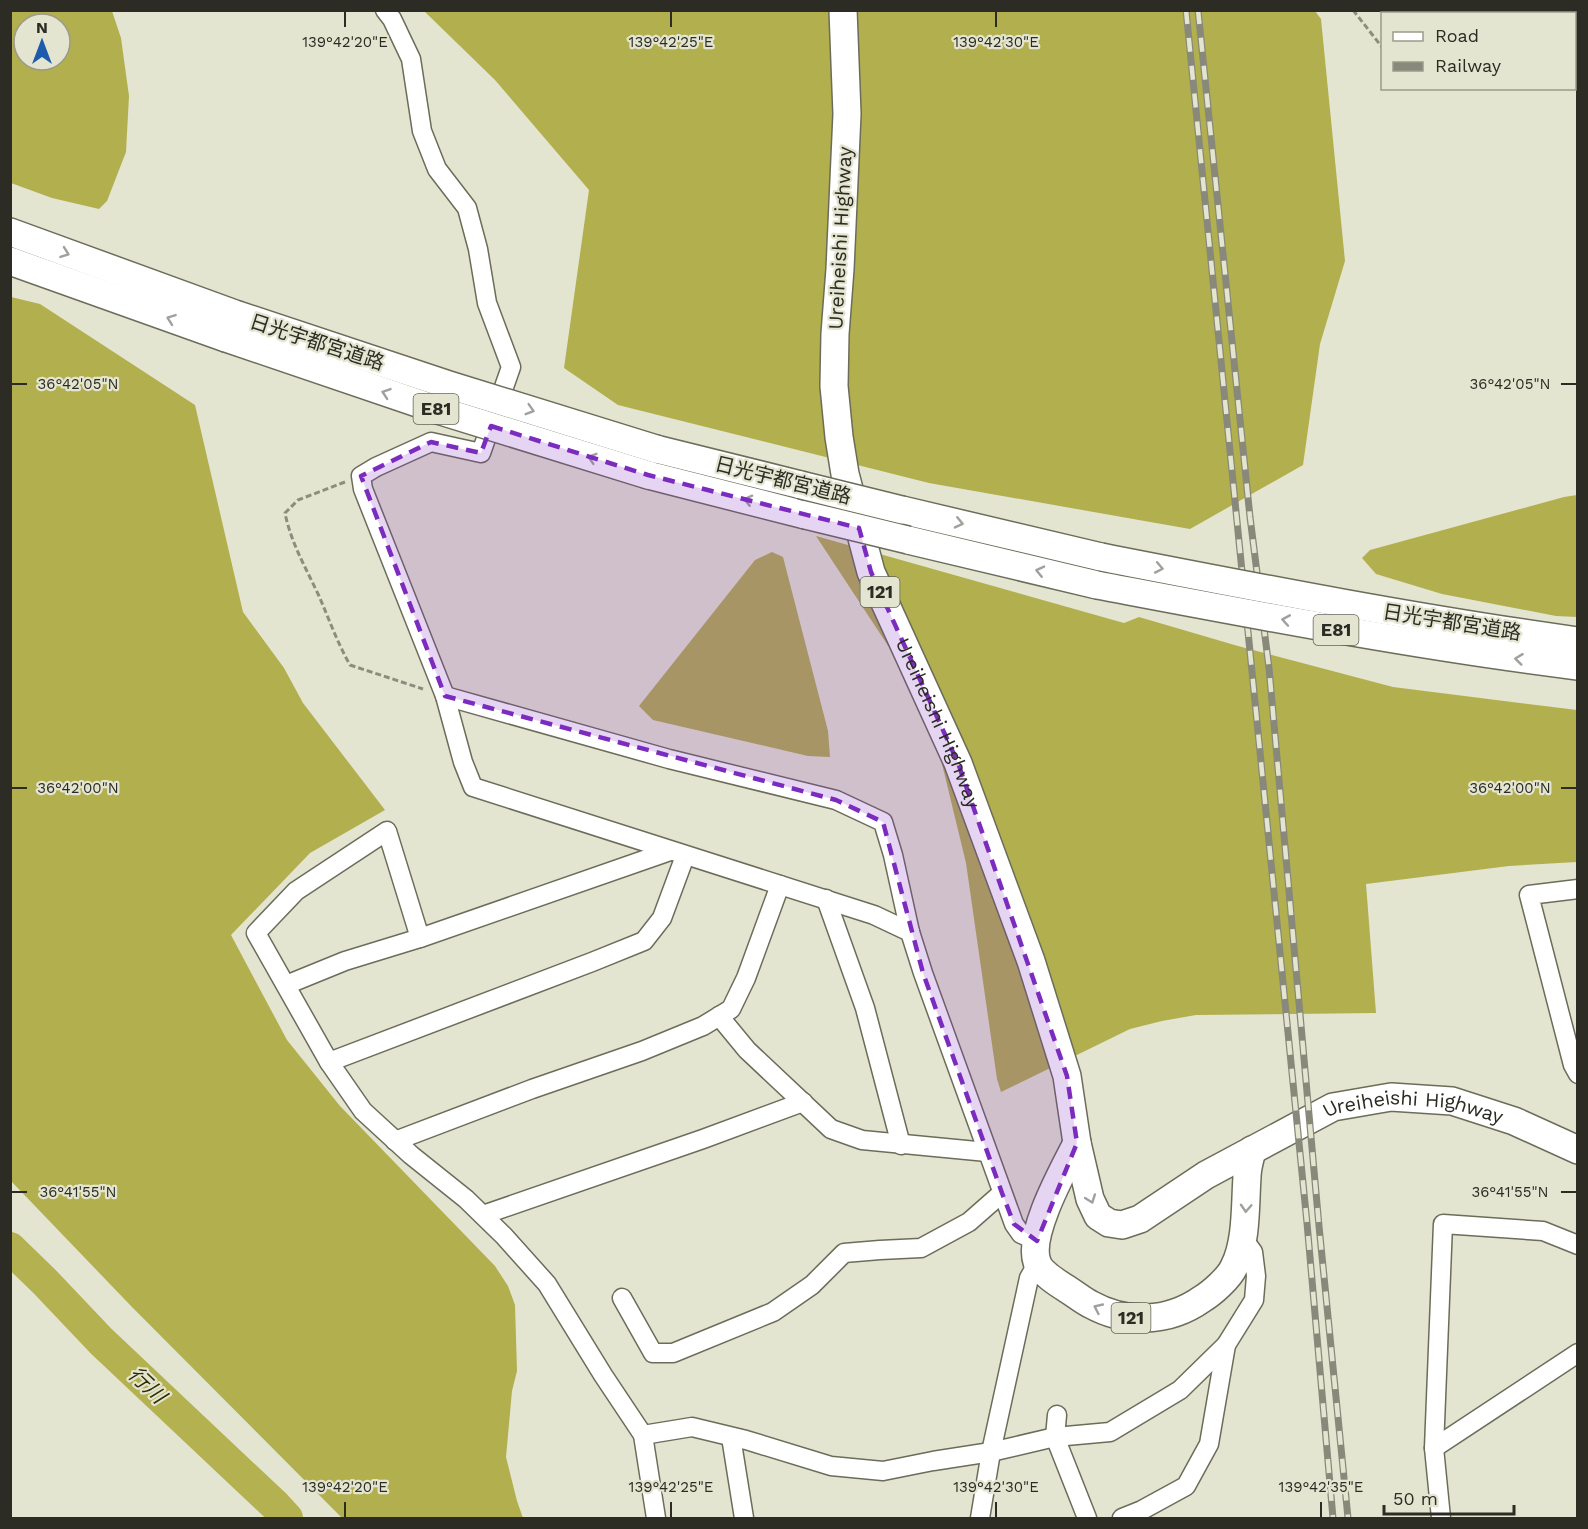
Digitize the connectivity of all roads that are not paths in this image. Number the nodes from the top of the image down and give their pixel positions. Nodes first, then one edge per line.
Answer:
1 (384, 10) edge
2 (843, 10) edge
3 (10, 232) edge
4 (10, 261) edge
5 (230, 326) junction
6 (1578, 641) edge
7 (1578, 666) edge
8 (445, 696) junction
9 (678, 853) junction
10 (780, 885) junction
11 (1578, 889) edge
12 (826, 899) junction
13 (910, 932) junction
14 (420, 938) junction
15 (286, 985) junction
16 (719, 1016) junction
17 (329, 1062) junction
18 (1578, 1074) edge
19 (803, 1102) junction
20 (395, 1141) junction
21 (1077, 1143) junction
22 (901, 1145) junction
23 (1252, 1150) junction
24 (1578, 1150) edge
25 (987, 1152) junction
26 (1002, 1193) junction
27 (483, 1215) junction
28 (1242, 1237) junction
29 (1578, 1245) edge
30 (1037, 1253) junction
31 (622, 1298) dead end
32 (1226, 1345) junction
33 (1578, 1353) edge
34 (1057, 1415) dead end
35 (643, 1435) junction
36 (731, 1437) junction
37 (1055, 1437) junction
38 (1434, 1448) junction
39 (991, 1452) junction
40 (656, 1518) edge
41 (744, 1518) edge
42 (980, 1518) edge
43 (1087, 1518) edge
44 (1122, 1518) edge
45 (1441, 1518) edge

1 - 8 street
2 - 21 highway, Ureiheishi Highway / 121
3 -> 5 highway, 日光宇都宮道路 / E81
5 -> 4 highway, 日光宇都宮道路 / E81
5 -> 6 highway, 日光宇都宮道路 / E81, bridge
7 -> 5 highway, 日光宇都宮道路 / E81, bridge
8 - 9 street
8 - 13 street
9 - 10 street
9 - 14 street
9 - 17 street
10 - 12 street
10 - 16 street
11 - 18 street
12 - 13 street
12 - 22 street
13 - 25 street
14 - 15 street
14 - 15 street
15 - 17 street
16 - 19 street
16 - 20 street
17 - 20 street
19 - 22 street
19 - 27 street
20 - 27 street
21 -> 23 highway, Ureiheishi Highway / 121
21 - 30 highway
22 - 25 street
23 - 24 highway, Ureiheishi Highway / 121
23 -> 28 highway, 121
25 - 26 street
26 - 30 street
26 - 31 street
27 - 35 street
28 -> 30 highway, 121
28 - 32 street
29 - 38 street
30 - 39 street
32 - 37 street
32 - 44 street
33 - 38 street
34 - 37 street
35 - 36 street
35 - 40 street
36 - 39 street
36 - 41 street
37 - 39 street
37 - 43 street
38 - 45 street
39 - 42 street

